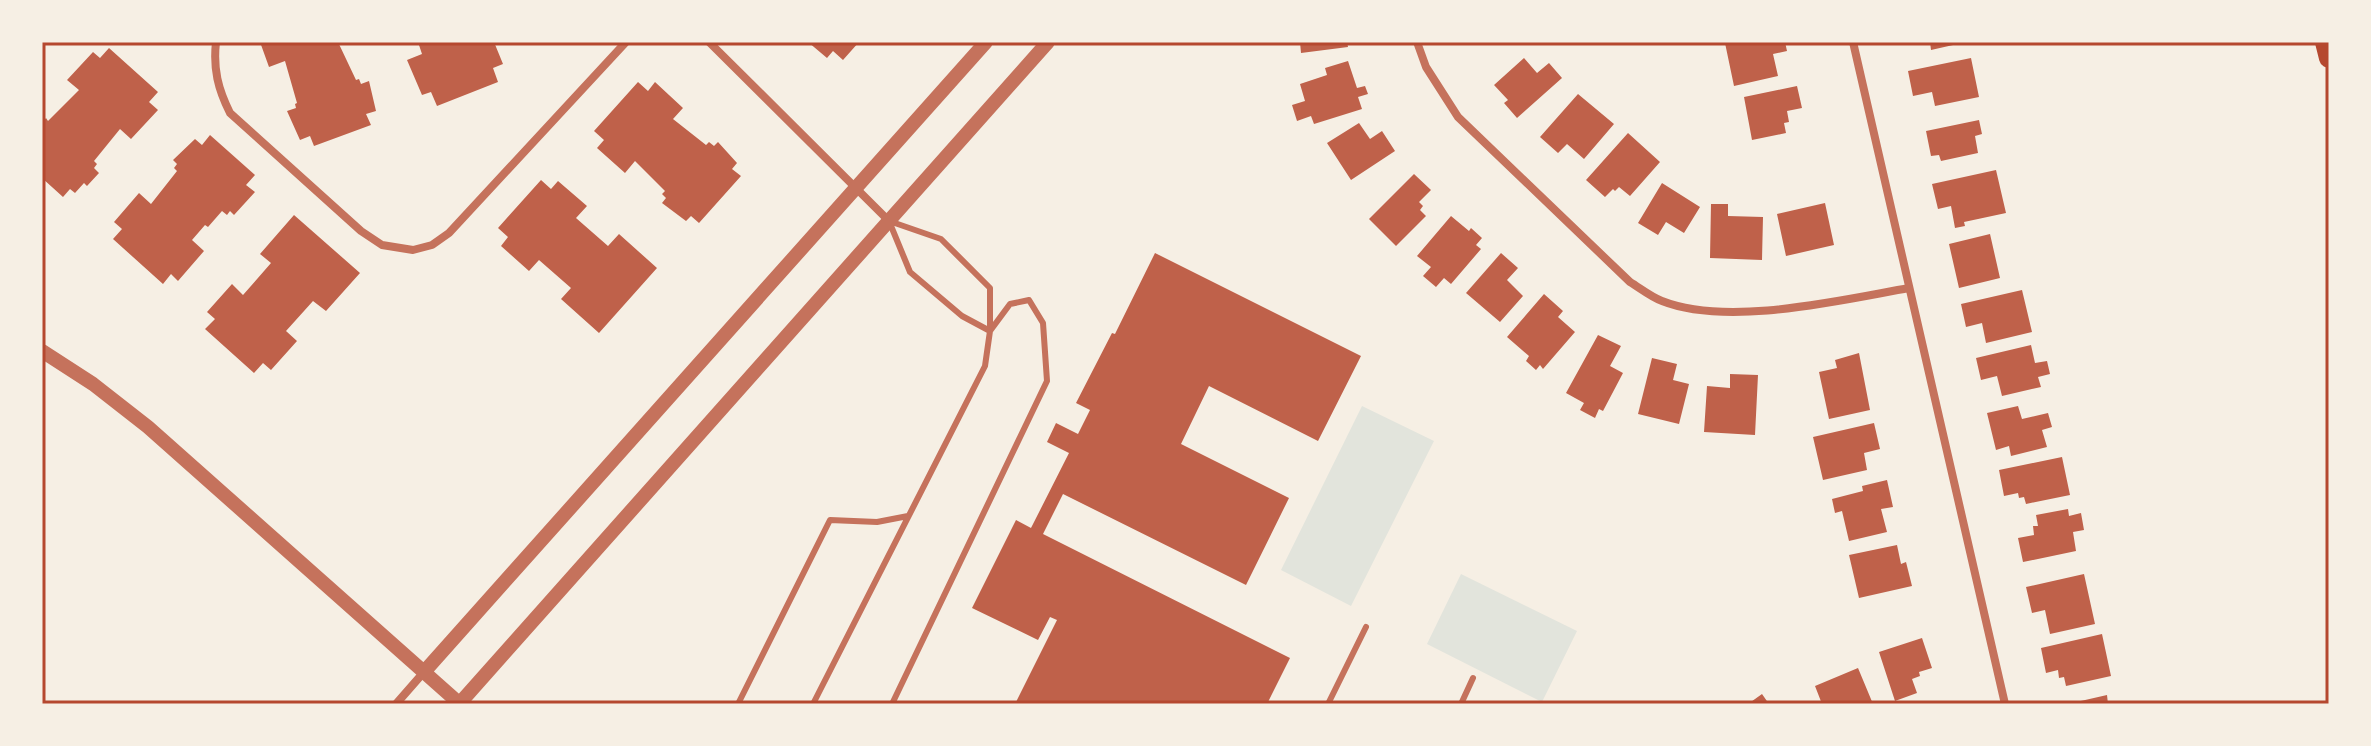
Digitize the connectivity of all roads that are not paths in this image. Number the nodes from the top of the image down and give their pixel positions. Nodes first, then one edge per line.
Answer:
1 (216, 42) edge
2 (626, 42) edge
3 (709, 42) edge
4 (986, 42) edge
5 (1048, 42) edge
6 (1417, 42) edge
7 (1853, 42) edge
8 (2325, 42) edge
9 (2329, 58) edge
10 (857, 188) junction
11 (889, 221) junction
12 (1909, 288) junction
13 (990, 331) junction
14 (42, 351) edge
15 (908, 516) junction
16 (1366, 627) dead end
17 (424, 672) junction
18 (1473, 678) dead end
19 (396, 704) edge
20 (460, 704) edge
21 (738, 704) edge
22 (813, 704) edge
23 (892, 704) edge
24 (1328, 704) edge
25 (1461, 704) edge
26 (2005, 704) edge

1 - 2 street
3 - 10 street
4 - 10 street
5 - 11 street
6 - 12 street
7 - 12 street
8 - 9 highway
10 - 11 street
10 - 17 street
11 - 13 lane
11 - 13 lane
11 - 20 street
12 - 26 street
13 - 15 lane
13 - 23 lane
14 - 17 street
15 - 21 lane
15 - 22 lane
16 - 24 lane
17 - 19 street
17 - 20 street
18 - 25 lane

